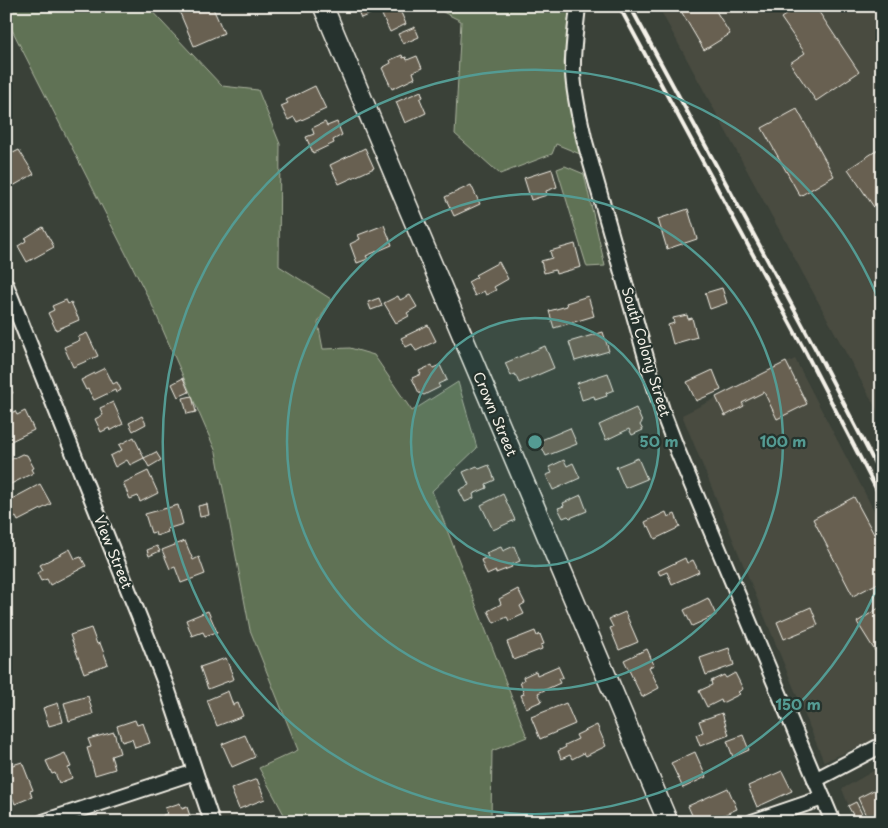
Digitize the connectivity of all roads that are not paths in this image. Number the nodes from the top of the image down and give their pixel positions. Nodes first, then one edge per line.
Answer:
1 (322, 6) edge
2 (578, 6) edge
3 (6, 284) edge
4 (882, 745) edge
5 (195, 772) junction
6 (815, 780) junction
7 (823, 798) junction
8 (43, 822) edge
9 (212, 822) edge
10 (668, 822) edge
11 (752, 822) edge
12 (833, 822) edge

1 - 10 street, Crown Street
2 - 6 street, South Colony Street
3 - 5 street, View Street
4 - 6 street
5 - 8 street
5 - 9 street, View Street
6 - 7 street, South Colony Street
7 - 11 street
7 - 12 street, South Colony Street

